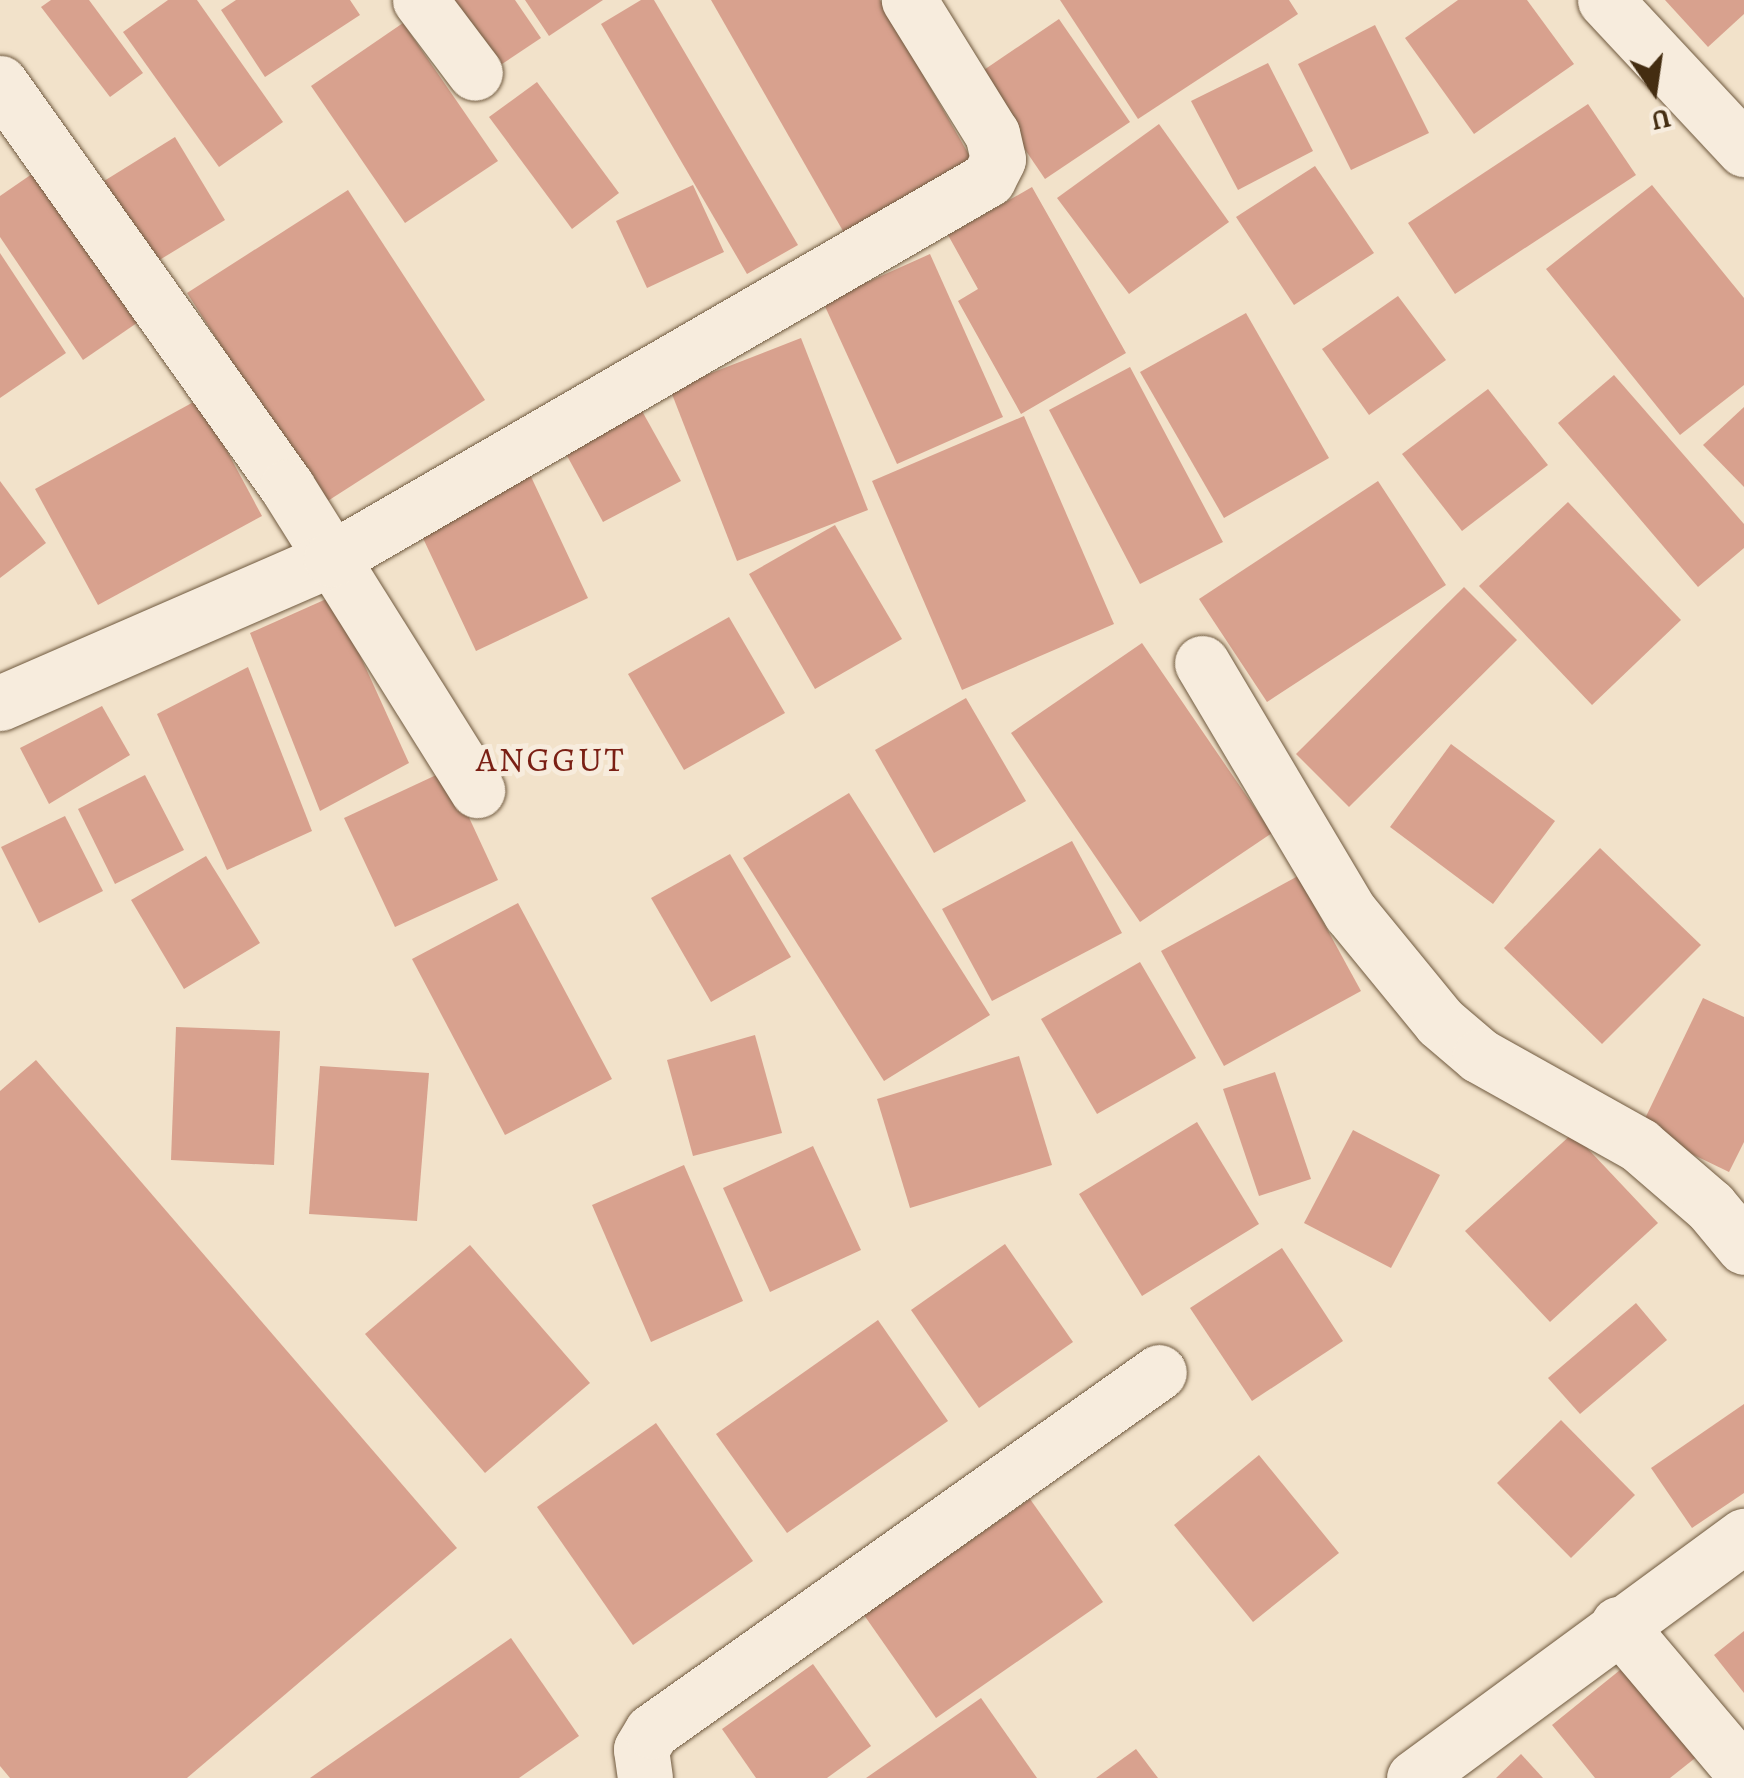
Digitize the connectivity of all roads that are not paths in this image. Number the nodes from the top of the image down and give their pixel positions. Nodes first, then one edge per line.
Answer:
1 (420, 0) edge
2 (909, 0) edge
3 (1605, 0) edge
4 (475, 73) dead end
5 (0, 83) edge
6 (1744, 149) edge
7 (331, 559) junction
8 (1202, 663) dead end
9 (0, 703) edge
10 (476, 790) dead end
11 (1744, 1247) edge
12 (1159, 1372) dead end
13 (1744, 1536) edge
14 (1618, 1624) junction
15 (1744, 1772) edge
16 (645, 1778) edge
17 (1414, 1778) edge

1 - 4 street
2 - 7 street
3 - 6 street
5 - 7 street
7 - 9 street
7 - 10 street
8 - 11 street
12 - 16 street
13 - 14 street
14 - 15 street
14 - 17 street

